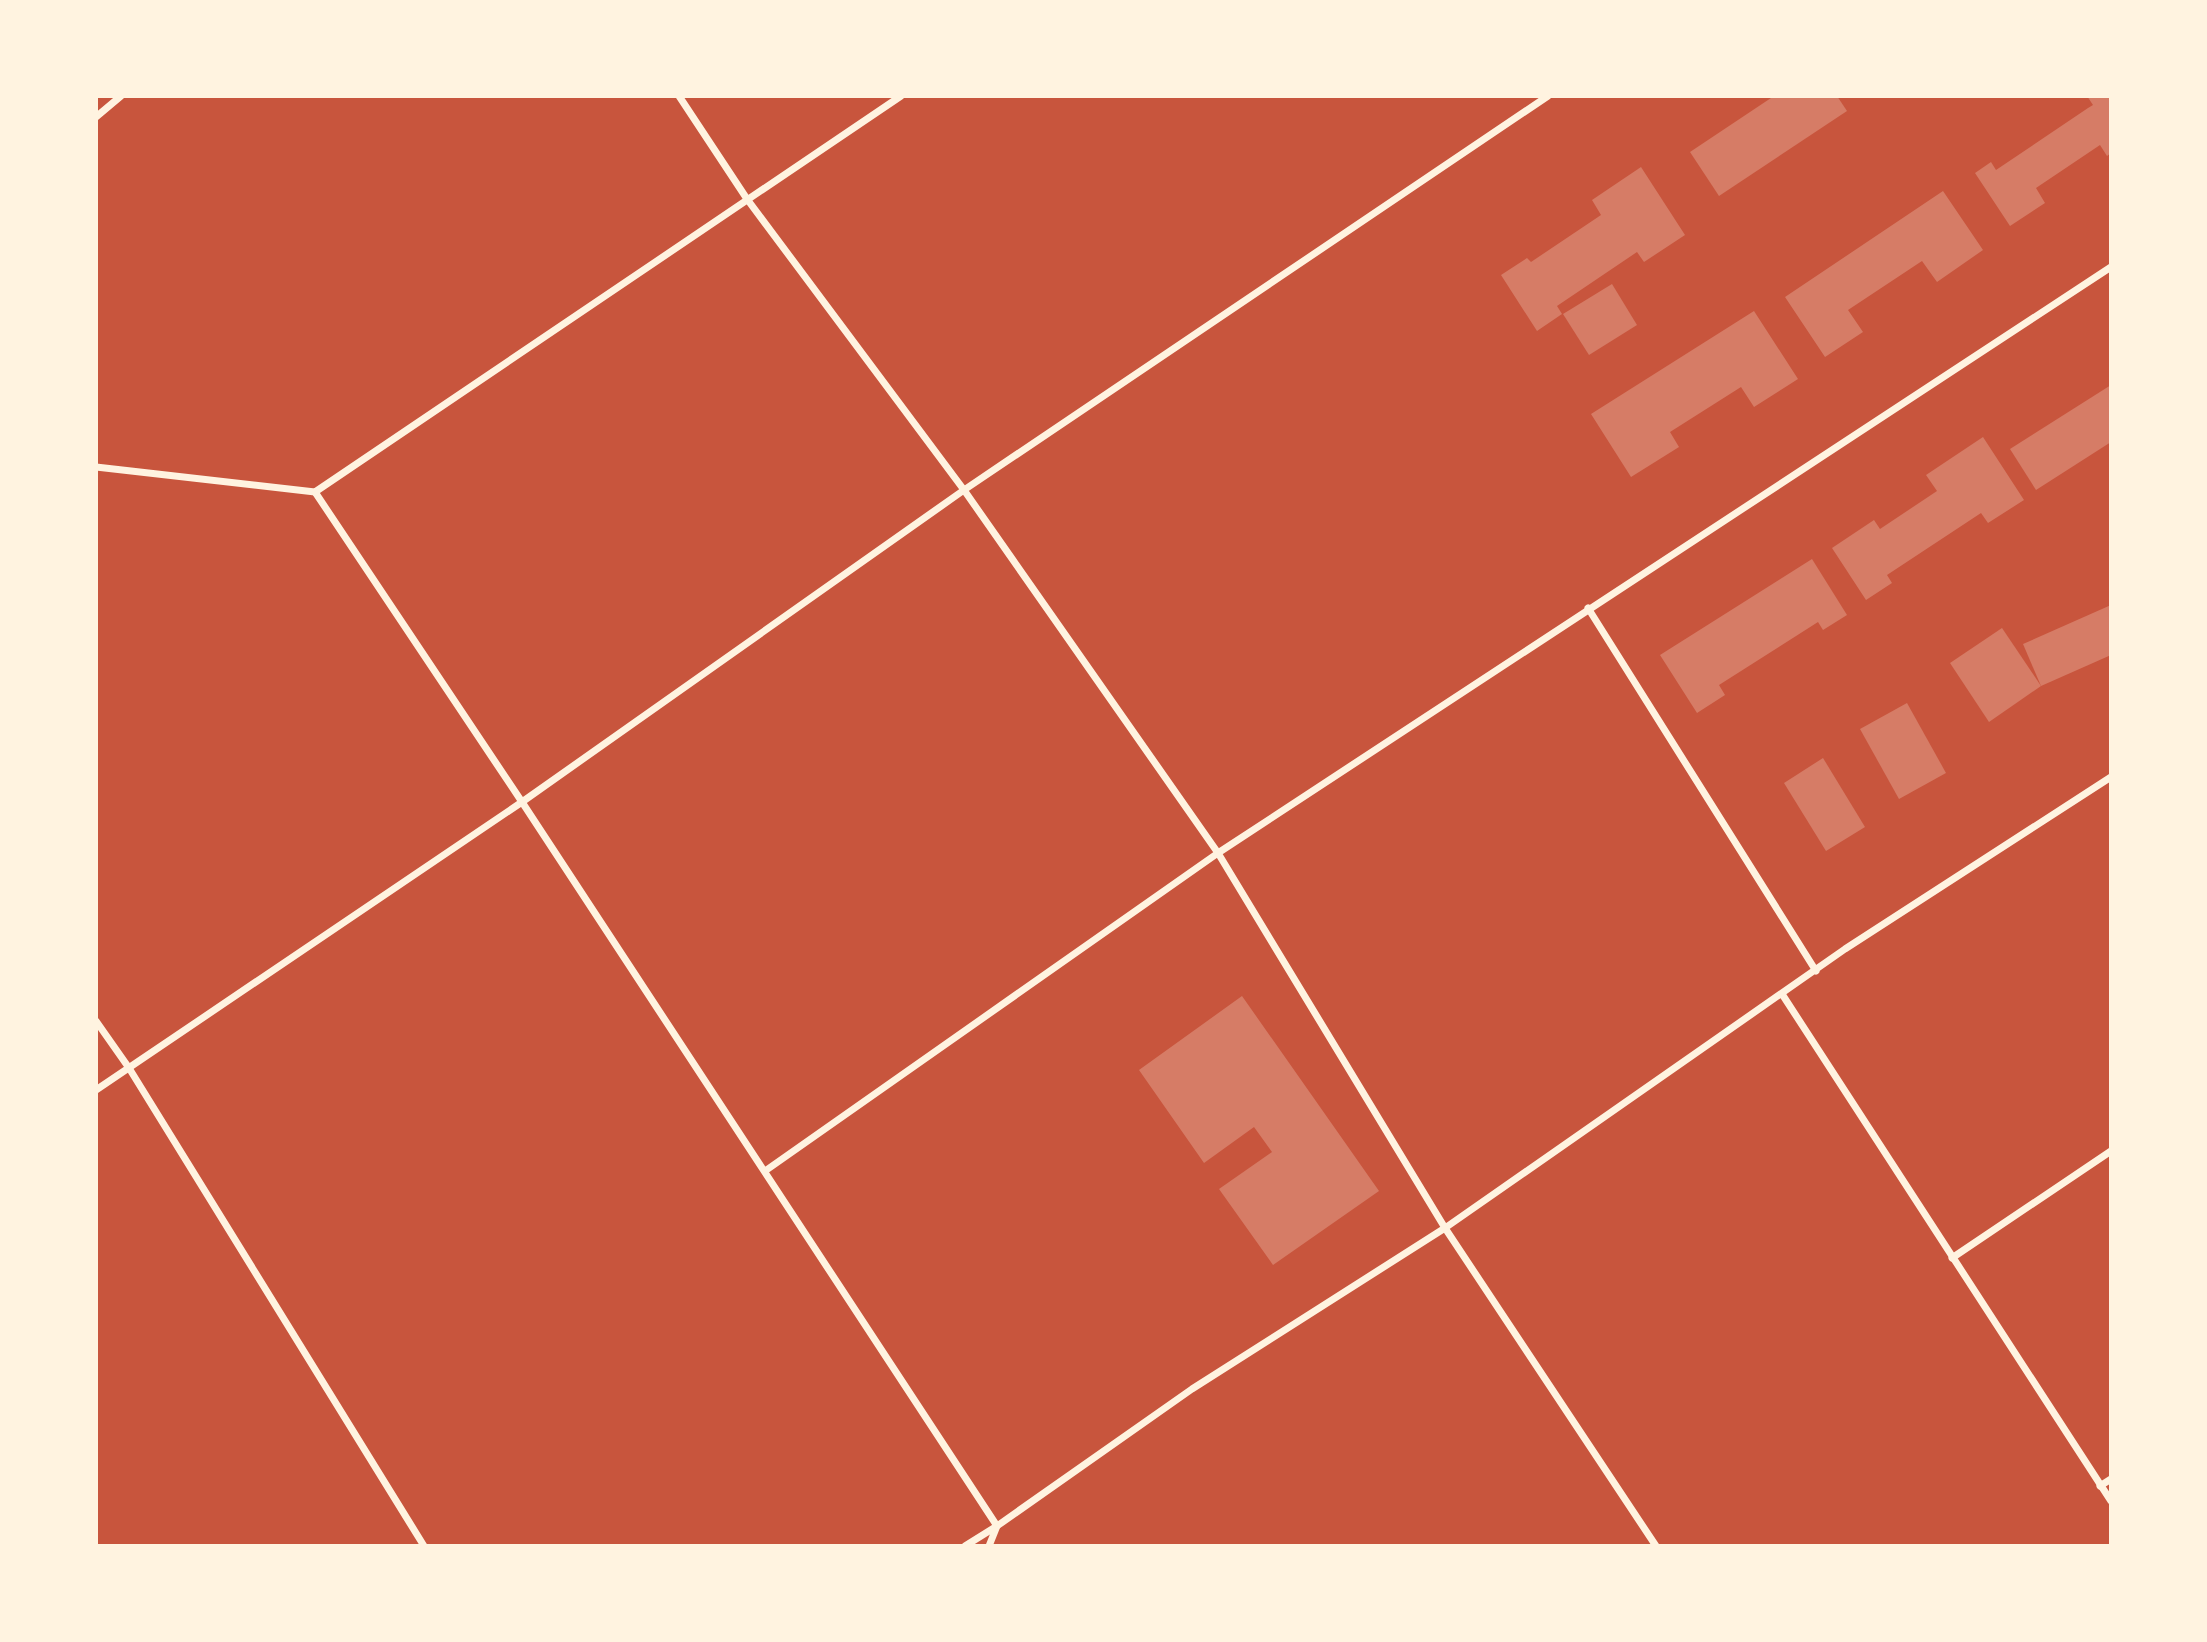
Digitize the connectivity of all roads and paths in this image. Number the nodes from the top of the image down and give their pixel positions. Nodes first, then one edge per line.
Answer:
1 (121, 96) edge
2 (679, 96) edge
3 (901, 96) edge
4 (1548, 96) edge
5 (96, 117) edge
6 (747, 199) junction
7 (2111, 267) edge
8 (96, 467) edge
9 (964, 490) junction
10 (315, 492) junction
11 (1588, 608) junction
12 (2111, 776) edge
13 (522, 802) junction
14 (1218, 853) junction
15 (1816, 971) junction
16 (1782, 994) junction
17 (96, 1021) edge
18 (129, 1068) junction
19 (96, 1090) edge
20 (2111, 1151) edge
21 (765, 1171) junction
22 (1444, 1228) junction
23 (1952, 1258) junction
24 (2111, 1479) edge
25 (2100, 1486) junction
26 (2111, 1502) edge
27 (997, 1526) junction
28 (424, 1546) edge
29 (965, 1546) edge
30 (989, 1546) edge
31 (1656, 1546) edge

1 - 5 street
2 - 6 street
3 - 6 street
4 - 9 street
6 - 9 street
6 - 10 street
7 - 11 street
8 - 10 street
9 - 13 street
9 - 14 street
10 - 13 street
11 - 14 street
11 - 15 street
12 - 15 street
13 - 18 street
13 - 21 street
14 - 21 street
14 - 22 street
15 - 16 street
16 - 22 street
16 - 23 street
17 - 18 street
18 - 19 street
18 - 28 street
20 - 23 street
21 - 27 street
22 - 27 street
22 - 31 street
23 - 25 street
24 - 25 street
25 - 26 street
27 - 29 street
27 - 30 street

